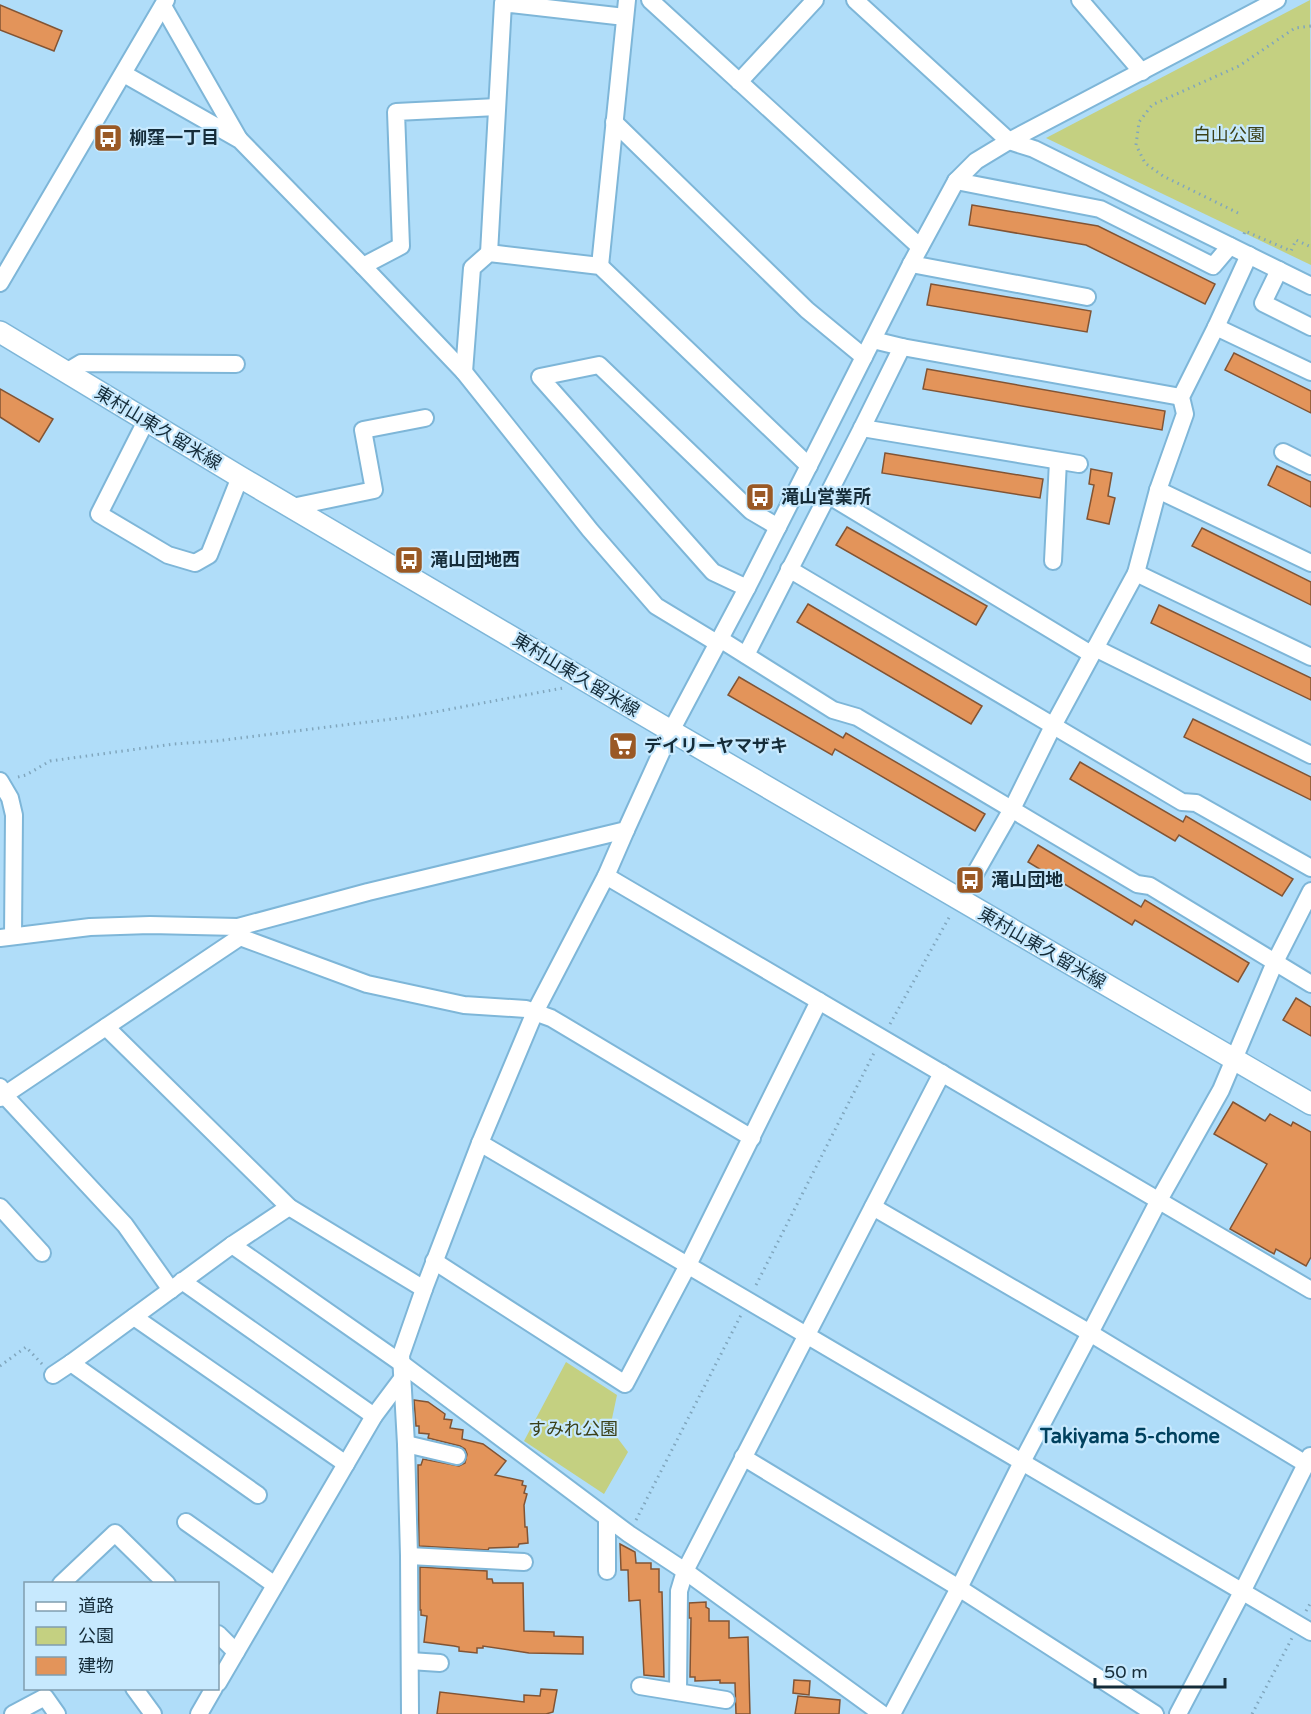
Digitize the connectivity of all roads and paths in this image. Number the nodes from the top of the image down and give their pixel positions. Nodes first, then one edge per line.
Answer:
1 (627, 0) edge
2 (650, 0) edge
3 (814, 0) edge
4 (1080, 0) edge
5 (865, 2) edge
6 (1269, 2) edge
7 (164, 3) edge
8 (625, 18) junction
9 (1311, 26) edge
10 (1142, 72) junction
11 (124, 74) junction
12 (739, 82) junction
13 (497, 107) junction
14 (614, 122) junction
15 (240, 140) junction
16 (1009, 141) junction
17 (956, 181) junction
18 (1238, 213) dead end
19 (920, 247) junction
20 (1311, 247) edge
21 (1239, 250) junction
22 (489, 253) junction
23 (911, 264) junction
24 (363, 266) junction
25 (600, 266) junction
26 (1279, 270) junction
27 (0, 284) edge
28 (1311, 286) edge
29 (1087, 297) dead end
30 (1216, 327) junction
31 (1311, 327) edge
32 (0, 333) edge
33 (873, 340) junction
34 (902, 347) junction
35 (864, 357) junction
36 (236, 364) dead end
37 (66, 372) junction
38 (464, 372) junction
39 (1311, 372) edge
40 (1181, 397) junction
41 (425, 418) dead end
42 (146, 421) junction
43 (862, 428) junction
44 (1283, 452) dead end
45 (1058, 461) junction
46 (1079, 464) dead end
47 (810, 466) junction
48 (1311, 466) edge
49 (240, 477) junction
50 (1158, 490) junction
51 (828, 495) junction
52 (292, 507) junction
53 (778, 527) junction
54 (1053, 561) dead end
55 (1311, 563) edge
56 (789, 569) junction
57 (1136, 573) junction
58 (747, 588) junction
59 (718, 641) junction
60 (1093, 651) junction
61 (746, 655) junction
62 (1311, 657) edge
63 (590, 683) junction
64 (1053, 726) junction
65 (671, 731) junction
66 (1311, 754) edge
67 (1, 781) edge
68 (1012, 809) junction
69 (626, 830) junction
70 (1311, 868) edge
71 (606, 876) junction
72 (1311, 891) edge
73 (960, 900) junction
74 (239, 932) junction
75 (7, 937) edge
76 (1275, 962) junction
77 (1311, 984) edge
78 (819, 1001) junction
79 (535, 1012) junction
80 (106, 1028) junction
81 (882, 1038) junction
82 (1234, 1060) junction
83 (942, 1073) junction
84 (2, 1094) edge
85 (1311, 1104) edge
86 (752, 1137) junction
87 (480, 1143) junction
88 (1158, 1200) junction
89 (0, 1207) edge
90 (289, 1207) junction
91 (873, 1207) junction
92 (232, 1245) junction
93 (42, 1253) dead end
94 (434, 1261) junction
95 (688, 1265) junction
96 (176, 1286) junction
97 (424, 1289) junction
98 (1311, 1290) edge
99 (748, 1301) junction
100 (134, 1317) junction
101 (1090, 1334) junction
102 (807, 1336) junction
103 (71, 1363) junction
104 (0, 1366) edge
105 (401, 1371) junction
106 (53, 1375) joint
107 (374, 1416) junction
108 (406, 1444) junction
109 (457, 1456) dead end
110 (743, 1457) junction
111 (1308, 1459) edge
112 (1022, 1462) junction
113 (346, 1464) junction
114 (258, 1495) dead end
115 (607, 1518) junction
116 (186, 1522) dead end
117 (629, 1534) junction
118 (409, 1556) junction
119 (524, 1562) dead end
120 (607, 1571) dead end
121 (685, 1571) junction
122 (63, 1582) edge
123 (164, 1582) edge
124 (275, 1585) junction
125 (959, 1588) junction
126 (1242, 1592) junction
127 (1311, 1602) edge
128 (1305, 1629) edge
129 (219, 1635) edge
130 (236, 1652) junction
131 (410, 1661) junction
132 (440, 1664) dead end
133 (219, 1681) edge
134 (640, 1686) dead end
135 (135, 1690) edge
136 (214, 1690) edge
137 (678, 1692) junction
138 (726, 1700) dead end
139 (204, 1713) edge
140 (13, 1714) edge
141 (57, 1714) edge
142 (153, 1714) edge
143 (410, 1714) edge
144 (882, 1714) edge
145 (892, 1714) edge
146 (1155, 1714) edge
147 (1178, 1714) edge
148 (1252, 1714) edge

1 - 8 street
2 - 12 street
3 - 12 street
4 - 10 street
5 - 16 street
6 - 10 street
7 - 11 street
7 - 15 street
8 - 13 street
8 - 14 street
9 - 18 path
10 - 16 street
11 - 15 street
11 - 27 street
12 - 19 street
13 - 22 street
13 - 24 street
14 - 25 street
14 - 35 street
15 - 24 street
16 - 17 street
16 - 21 street
17 - 19 street
17 - 21 street
19 - 23 street
20 - 21 path
21 - 26 street
21 - 30 street
22 - 25 street
22 - 38 street
23 - 29 street
23 - 33 street
24 - 38 street
25 - 47 street
26 - 28 street
26 - 31 street
30 - 39 street
30 - 40 street
32 - 37 main road, 東村山東久留米線
33 - 34 street
33 - 35 street
34 - 40 street
34 - 43 street
35 - 47 street
36 - 37 street
37 - 42 main road, 東村山東久留米線
38 - 59 street
40 - 50 street
41 - 52 street
42 - 49 main road, 東村山東久留米線
42 - 49 street
43 - 45 street
43 - 51 street
44 - 48 street
45 - 46 street
45 - 54 street
47 - 53 street
49 - 52 main road, 東村山東久留米線
50 - 55 street
50 - 57 street
51 - 56 street
51 - 60 street
52 - 63 main road, 東村山東久留米線
53 - 58 street
53 - 58 street
56 - 61 street
56 - 64 street
57 - 60 street
57 - 62 street
58 - 59 street
59 - 61 street
59 - 65 street
60 - 64 street
60 - 66 street
61 - 68 street
63 - 65 main road, 東村山東久留米線
63 - 67 path
64 - 68 street
64 - 70 street
65 - 69 street
65 - 73 main road, 東村山東久留米線
67 - 75 street
68 - 73 street
68 - 76 street
69 - 71 street
69 - 74 street
71 - 78 street
71 - 79 street
72 - 76 street
73 - 81 path
73 - 82 main road, 東村山東久留米線
74 - 75 street
74 - 79 street
74 - 80 street
76 - 77 street
76 - 82 street
78 - 81 street
78 - 86 street
79 - 86 street
79 - 87 street
80 - 84 street
80 - 90 street
81 - 83 street
81 - 99 path
82 - 85 main road, 東村山東久留米線
82 - 88 street
83 - 88 street
83 - 91 street
84 - 96 street
86 - 95 street
87 - 94 street
87 - 95 street
88 - 98 street
88 - 101 street
89 - 93 street
90 - 92 street
90 - 97 street
91 - 101 street
91 - 102 street
92 - 96 street
92 - 105 street
94 - 95 street
94 - 97 street
95 - 99 street
96 - 100 street
96 - 107 street
97 - 105 street
99 - 102 street
99 - 117 path
100 - 103 street
100 - 113 street
101 - 111 street
101 - 112 street
102 - 110 street
102 - 112 street
103 - 106 street
103 - 114 street
104 - 106 path
105 - 107 street
105 - 108 street
105 - 115 street
107 - 113 street
108 - 109 street
108 - 118 street
110 - 121 street
110 - 125 street
111 - 126 street
112 - 125 street
112 - 126 street
113 - 124 street
115 - 117 street
115 - 120 street
116 - 124 street
117 - 121 street
118 - 119 street
118 - 131 street
121 - 137 street
121 - 144 street
122 - 123 street
124 - 130 street
125 - 145 street
125 - 146 street
126 - 128 street
126 - 147 street
127 - 128 path
128 - 148 path
129 - 130 street
130 - 133 street
131 - 132 street
131 - 143 street
134 - 137 street
135 - 142 street
136 - 139 street
137 - 138 street
140 - 141 street

